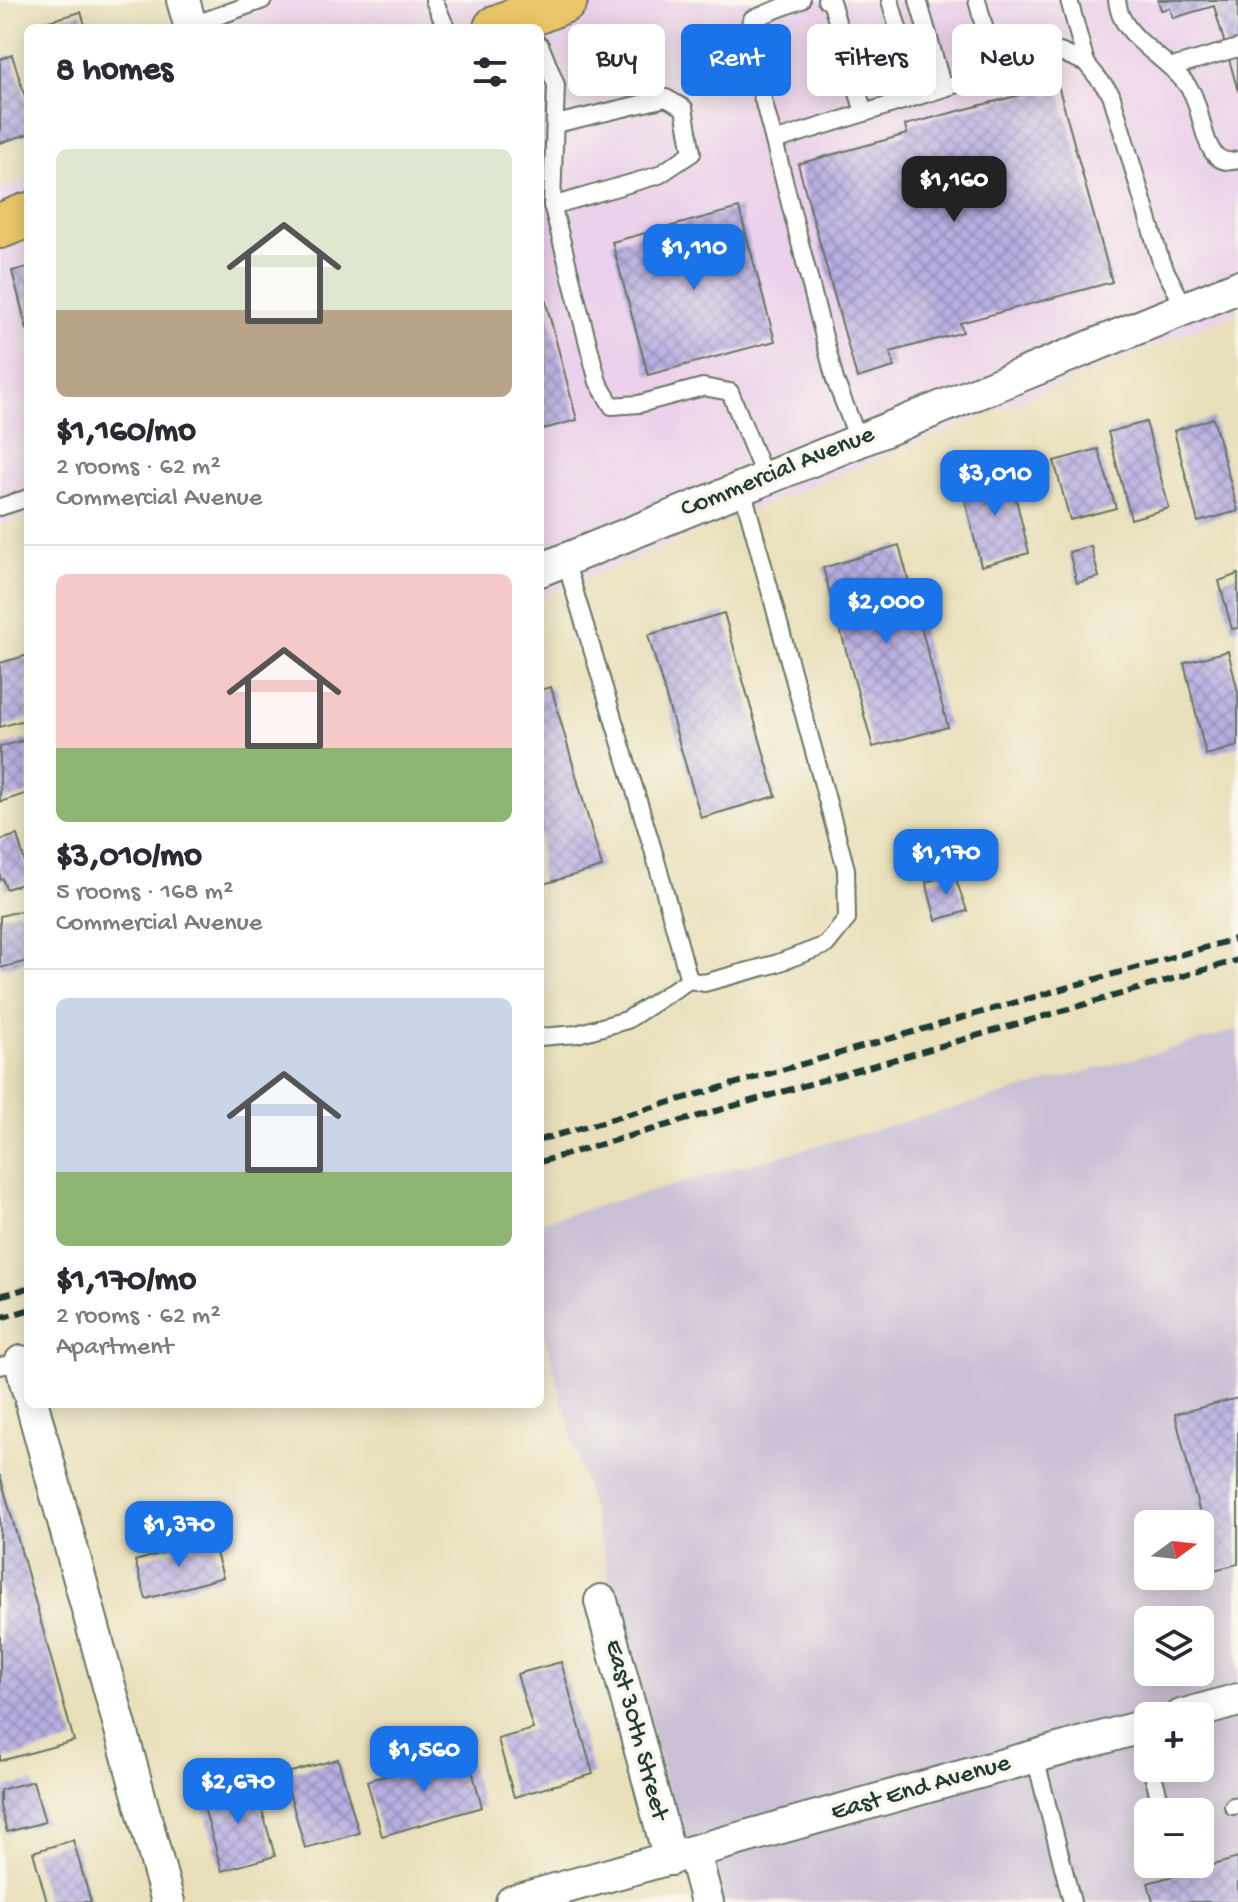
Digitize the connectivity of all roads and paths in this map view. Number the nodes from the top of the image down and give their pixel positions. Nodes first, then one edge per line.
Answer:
1 (263, 0) edge
2 (434, 0) edge
3 (801, 0) edge
4 (826, 0) edge
5 (890, 0) edge
6 (918, 0) edge
7 (977, 0) edge
8 (1069, 0) edge
9 (1117, 0) edge
10 (188, 18) edge
11 (444, 24) edge
12 (897, 24) edge
13 (983, 24) edge
14 (544, 43) edge
15 (1238, 48) edge
16 (1062, 53) edge
17 (1086, 63) junction
18 (1172, 67) junction
19 (952, 85) edge
20 (943, 88) junction
21 (936, 90) edge
22 (917, 96) edge
23 (864, 113) junction
24 (556, 124) junction
25 (774, 141) junction
26 (1238, 160) edge
27 (552, 206) junction
28 (24, 217) edge
29 (0, 226) edge
30 (1238, 287) edge
31 (1185, 308) junction
32 (859, 441) junction
33 (754, 483) junction
34 (24, 499) edge
35 (0, 507) edge
36 (552, 565) edge
37 (689, 980) junction
38 (544, 1037) edge
39 (33, 1408) edge
40 (601, 1601) dead end
41 (1238, 1700) edge
42 (1214, 1707) edge
43 (1134, 1739) edge
44 (1035, 1757) junction
45 (682, 1856) junction
46 (168, 1902) edge
47 (512, 1902) edge
48 (707, 1902) edge
49 (1072, 1902) edge

1 - 10 lane
2 - 11 lane
3 - 25 lane
4 - 23 lane
5 - 12 lane
6 - 20 lane
7 - 13 lane
8 - 17 lane
9 - 18 lane
14 - 24 lane
15 - 18 lane
16 - 17 lane
17 - 31 lane
18 - 26 lane
19 - 20 lane
20 - 21 lane
22 - 23 lane
23 - 25 lane
24 - 27 lane
24 - 27 lane
25 - 32 lane
27 - 33 lane
28 - 29 main road
30 - 31 street, Commercial Avenue
31 - 32 street, Commercial Avenue
32 - 33 street, Commercial Avenue
33 - 36 street, Commercial Avenue
33 - 37 lane
34 - 35 lane
36 - 37 lane
37 - 38 lane
39 - 46 street
40 - 45 street, East 30th Street
41 - 42 street
43 - 44 street, East End Avenue
44 - 45 street, East End Avenue
44 - 49 lane
45 - 47 street, East End Avenue
45 - 48 street, East 30th Street

